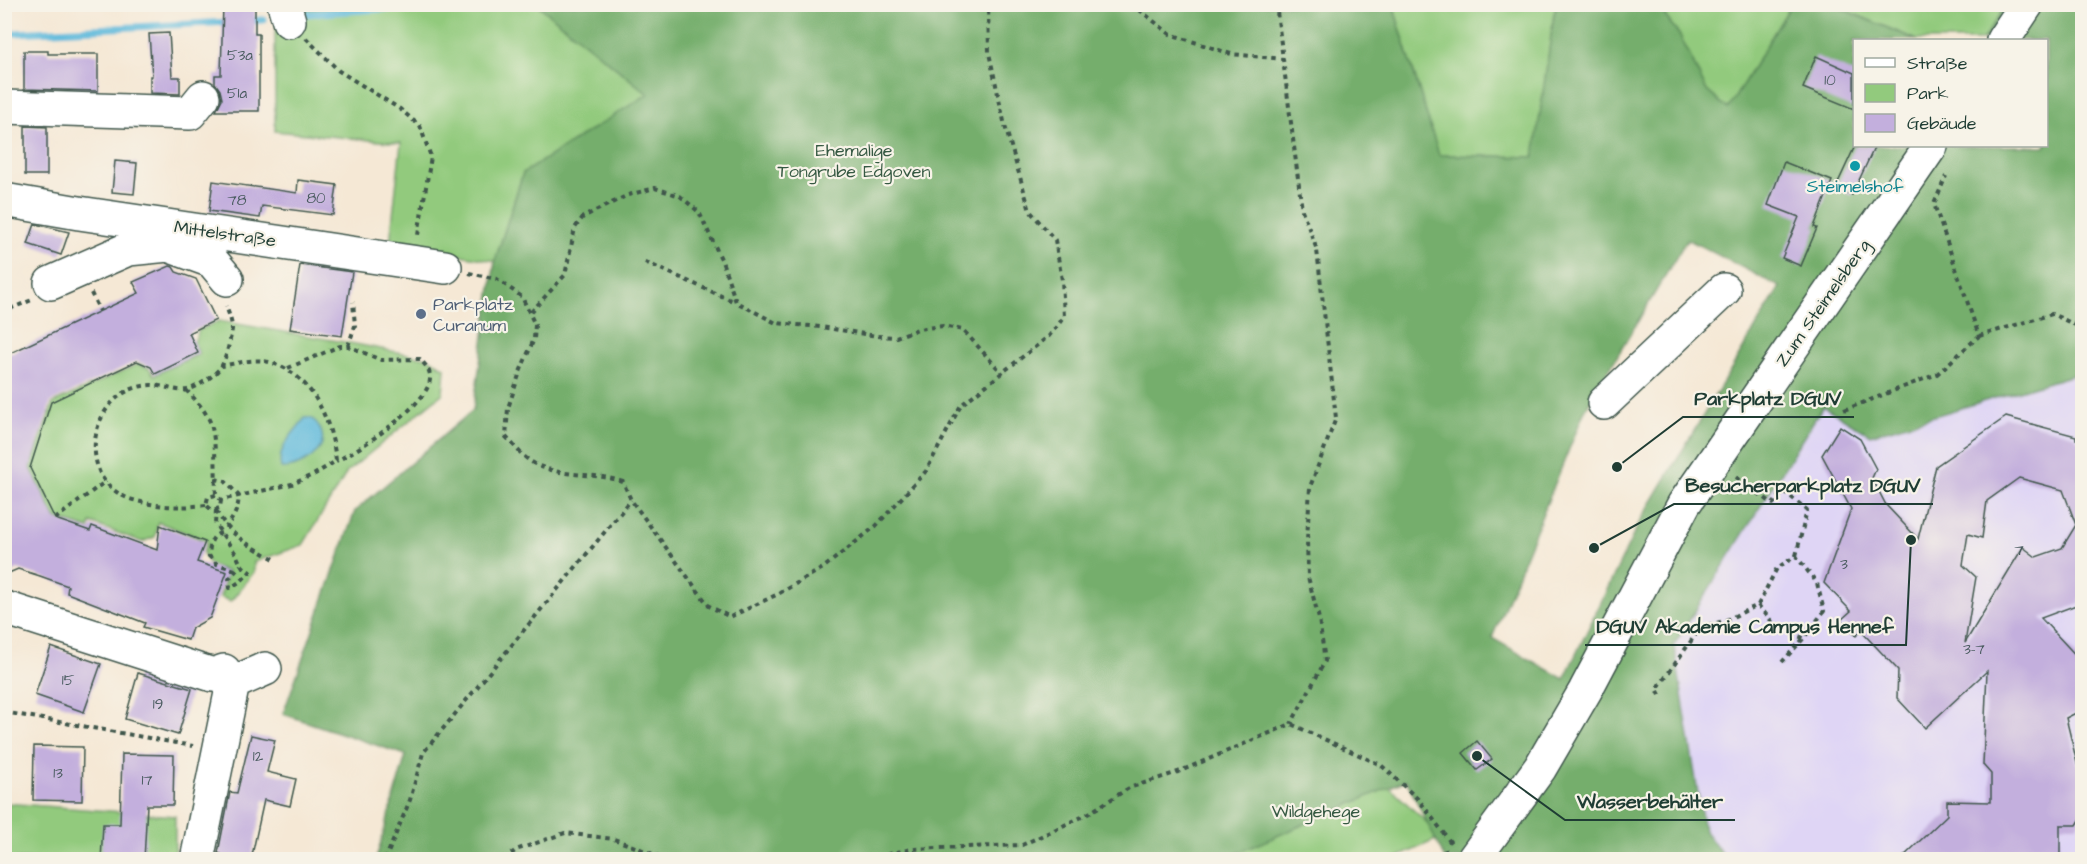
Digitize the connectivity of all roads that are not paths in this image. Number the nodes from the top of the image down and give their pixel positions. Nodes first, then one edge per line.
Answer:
1 (2027, 4) edge
2 (2004, 39) edge
3 (203, 97) dead end
4 (4, 107) edge
5 (1930, 147) edge
6 (4, 200) edge
7 (430, 265) road end
8 (227, 279) dead end
9 (51, 283) dead end
10 (1724, 290) dead end
11 (1604, 403) dead end
12 (5, 608) edge
13 (265, 669) dead end
14 (224, 671) dead end
15 (197, 860) edge
16 (1473, 860) edge

1 - 2 street
3 - 4 street
5 - 16 street, Zum Steimelsberg
6 - 7 street, Mittelstraße
8 - 9 street
10 - 11 street
12 - 14 street
13 - 15 street

